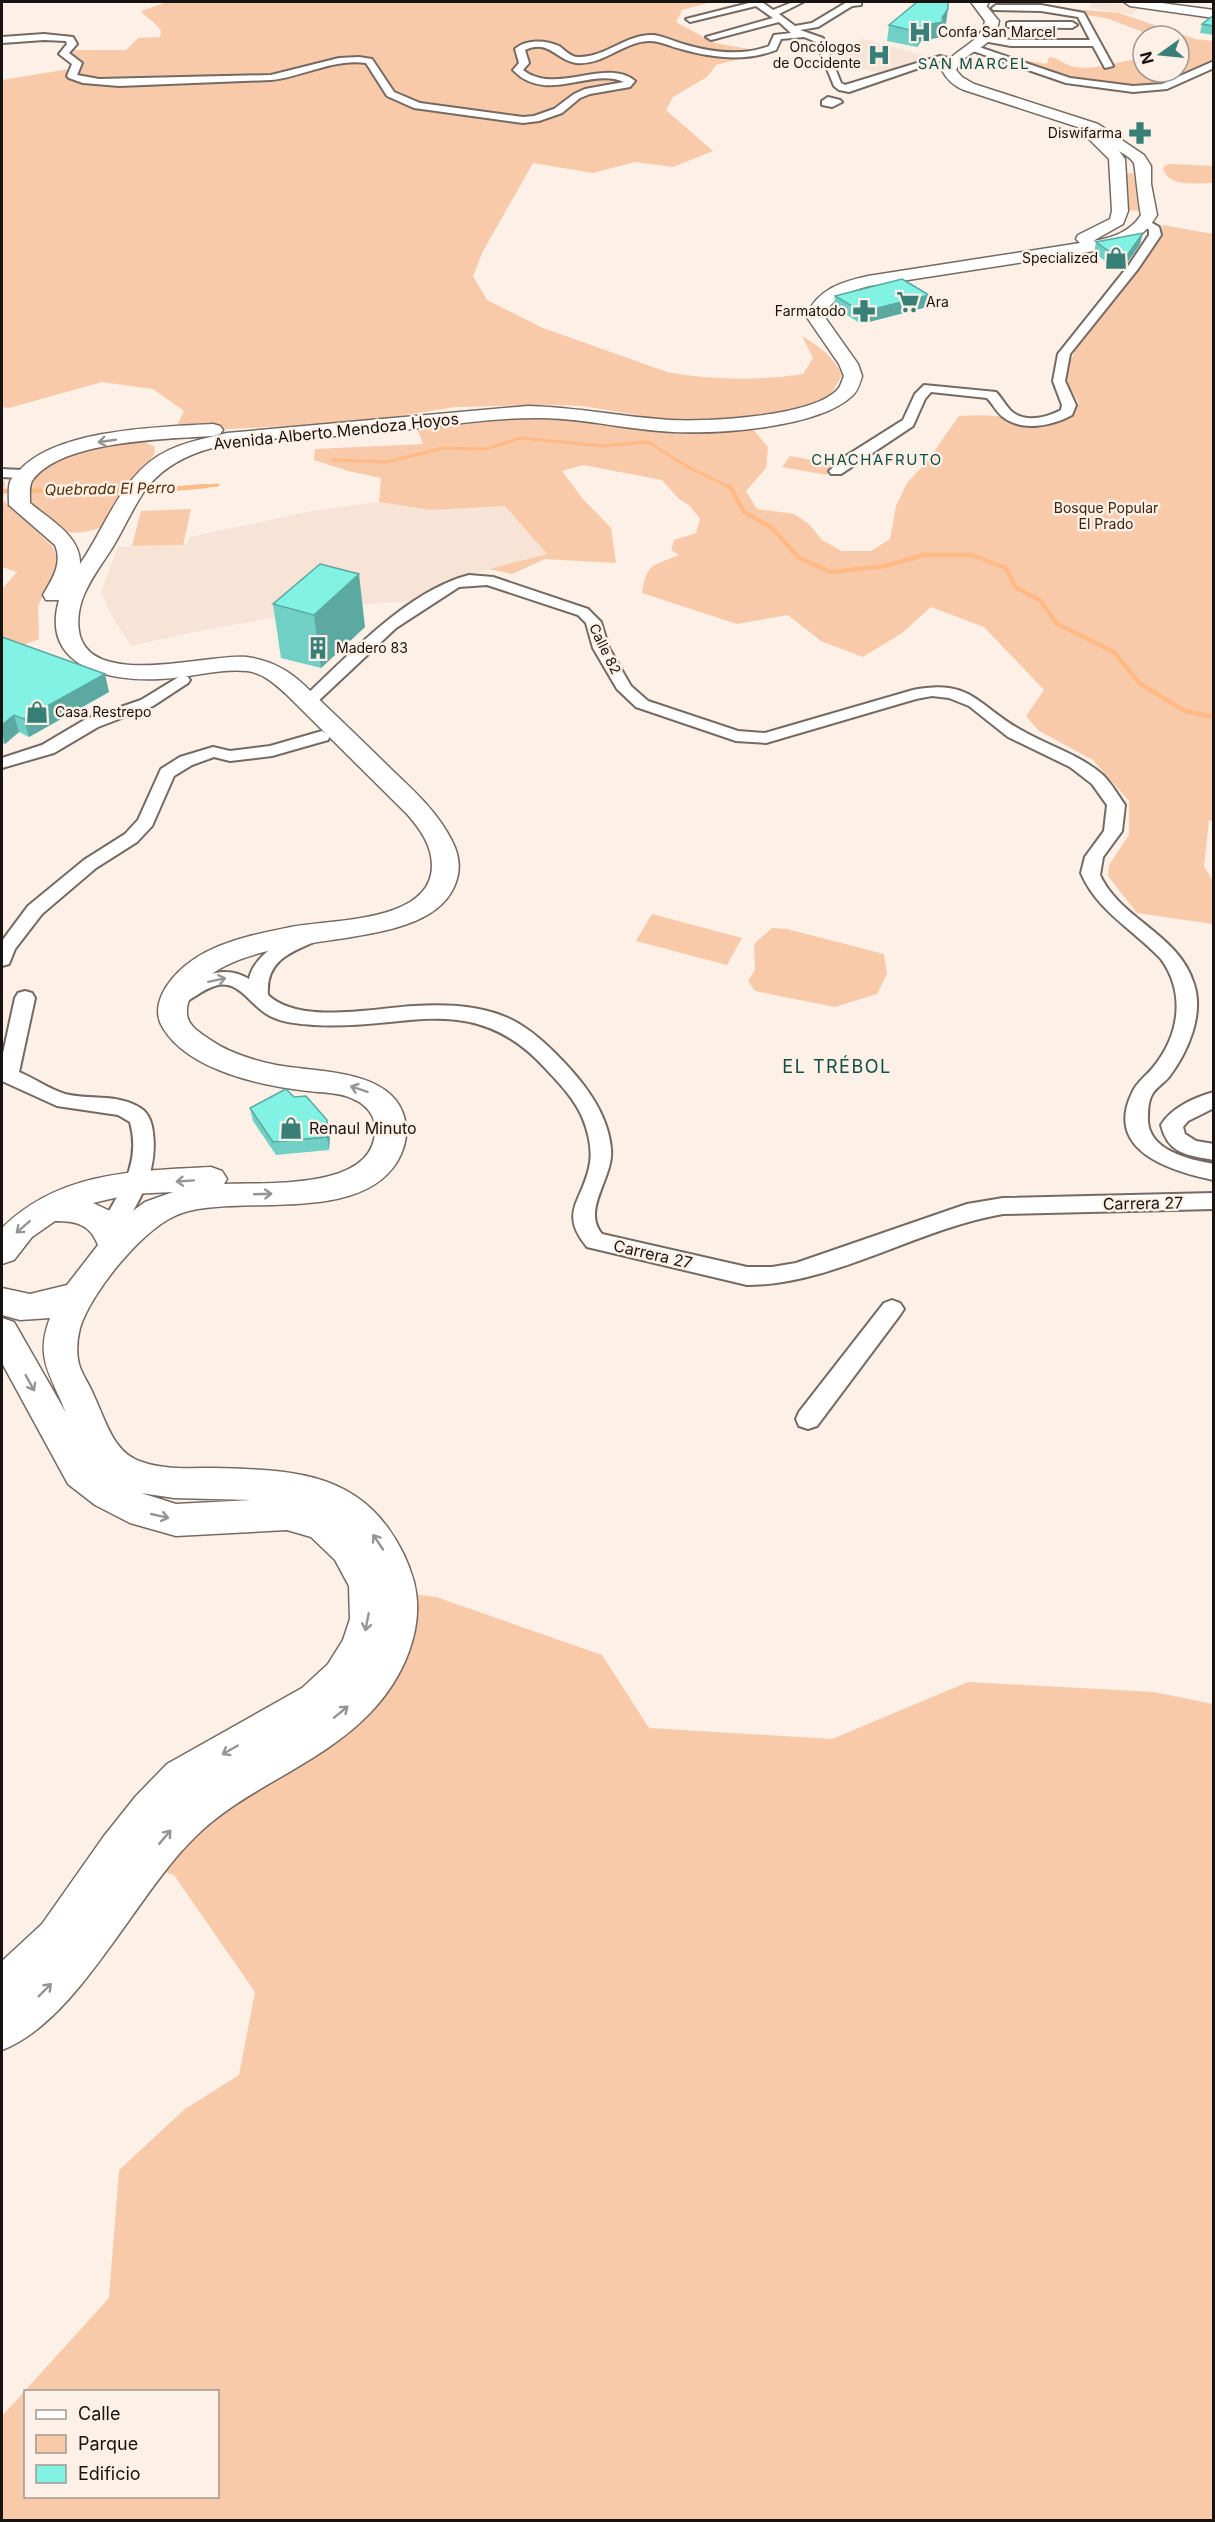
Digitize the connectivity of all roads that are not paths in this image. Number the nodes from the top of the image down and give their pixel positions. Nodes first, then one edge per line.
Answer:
1 (799, 2) edge
2 (963, 2) edge
3 (1130, 2) edge
4 (1152, 2) edge
5 (1163, 2) edge
6 (858, 3) edge
7 (980, 3) edge
8 (1212, 11) edge
9 (777, 16) junction
10 (690, 19) dead end
11 (1010, 25) junction
12 (1086, 25) junction
13 (795, 31) junction
14 (711, 37) dead end
15 (2, 39) edge
16 (987, 39) junction
17 (1011, 43) junction
18 (1095, 43) junction
19 (973, 48) junction
20 (1018, 58) dead end
21 (935, 63) junction
22 (1214, 64) edge
23 (1108, 66) dead end
24 (829, 90) junction
25 (837, 102) dead end
26 (1117, 172) junction
27 (1142, 175) junction
28 (1120, 211) junction
29 (1146, 223) junction
30 (137, 437) junction
31 (155, 467) junction
32 (836, 471) dead end
33 (14, 482) edge
34 (118, 518) junction
35 (56, 535) junction
36 (182, 680) junction
37 (308, 702) junction
38 (322, 736) junction
39 (2, 763) edge
40 (320, 932) junction
41 (2, 960) edge
42 (25, 998) dead end
43 (259, 999) junction
44 (173, 1001) junction
45 (4, 1075) edge
46 (1214, 1099) edge
47 (1214, 1152) edge
48 (144, 1153) junction
49 (1214, 1172) edge
50 (139, 1182) junction
51 (105, 1187) junction
52 (1214, 1201) edge
53 (50, 1209) junction
54 (923, 1227) junction
55 (955, 1233) dead end
56 (112, 1237) junction
57 (2, 1251) edge
58 (78, 1295) junction
59 (2, 1301) edge
60 (892, 1309) dead end
61 (2, 1332) edge
62 (808, 1419) dead end
63 (2, 1990) edge
64 (2, 2028) edge

1 - 9 street
2 - 21 main road
3 - 8 main road
4 - 8 main road
5 - 8 main road
6 - 13 street
7 - 16 main road
9 - 10 street
9 - 13 street
9 - 14 street
11 - 12 street
11 - 12 street
11 - 17 street
12 - 18 street
13 - 15 street
13 - 24 street
16 - 17 street
16 - 19 main road
17 - 18 street
17 - 20 street
18 - 23 street
19 - 22 street
19 - 27 main road
21 - 24 street
21 - 26 main road
24 - 25 street
26 - 27 main road
26 - 28 main road
27 - 29 main road
28 - 29 main road
28 - 30 main road, Avenida Alberto Mendoza Hoyos
29 - 31 main road, Avenida Alberto Mendoza Hoyos
29 - 32 street
30 - 31 main road
30 -> 33 main road, Avenida Alberto Mendoza Hoyos
31 - 34 main road, Avenida Alberto Mendoza Hoyos
33 - 35 main road, Avenida Alberto Mendoza Hoyos
34 - 35 main road
34 - 37 main road, Avenida Alberto Mendoza Hoyos
35 - 36 main road, Avenida Alberto Mendoza Hoyos
36 - 38 main road, Avenida Alberto Mendoza Hoyos
36 - 39 street
37 - 40 main road, Avenida Alberto Mendoza Hoyos
37 - 49 street, Calle 82
38 - 41 street
38 -> 50 main road, Avenida Alberto Mendoza Hoyos
40 - 43 street
40 - 44 main road, Avenida Alberto Mendoza Hoyos
42 - 45 street
44 -> 43 street, Carrera 27
43 - 54 street, Carrera 27
56 -> 44 main road
45 - 48 street
46 - 47 street
48 - 50 street
48 - 51 street
50 - 51 main road, Avenida Alberto Mendoza Hoyos
50 - 56 street
51 - 53 main road, Avenida Alberto Mendoza Hoyos
52 - 54 street, Carrera 27
53 - 56 main road
53 -> 57 main road, Avenida Alberto Mendoza Hoyos
54 - 55 street
56 - 58 main road
58 - 59 main road
64 -> 58 main road
60 - 62 street
61 -> 63 main road

